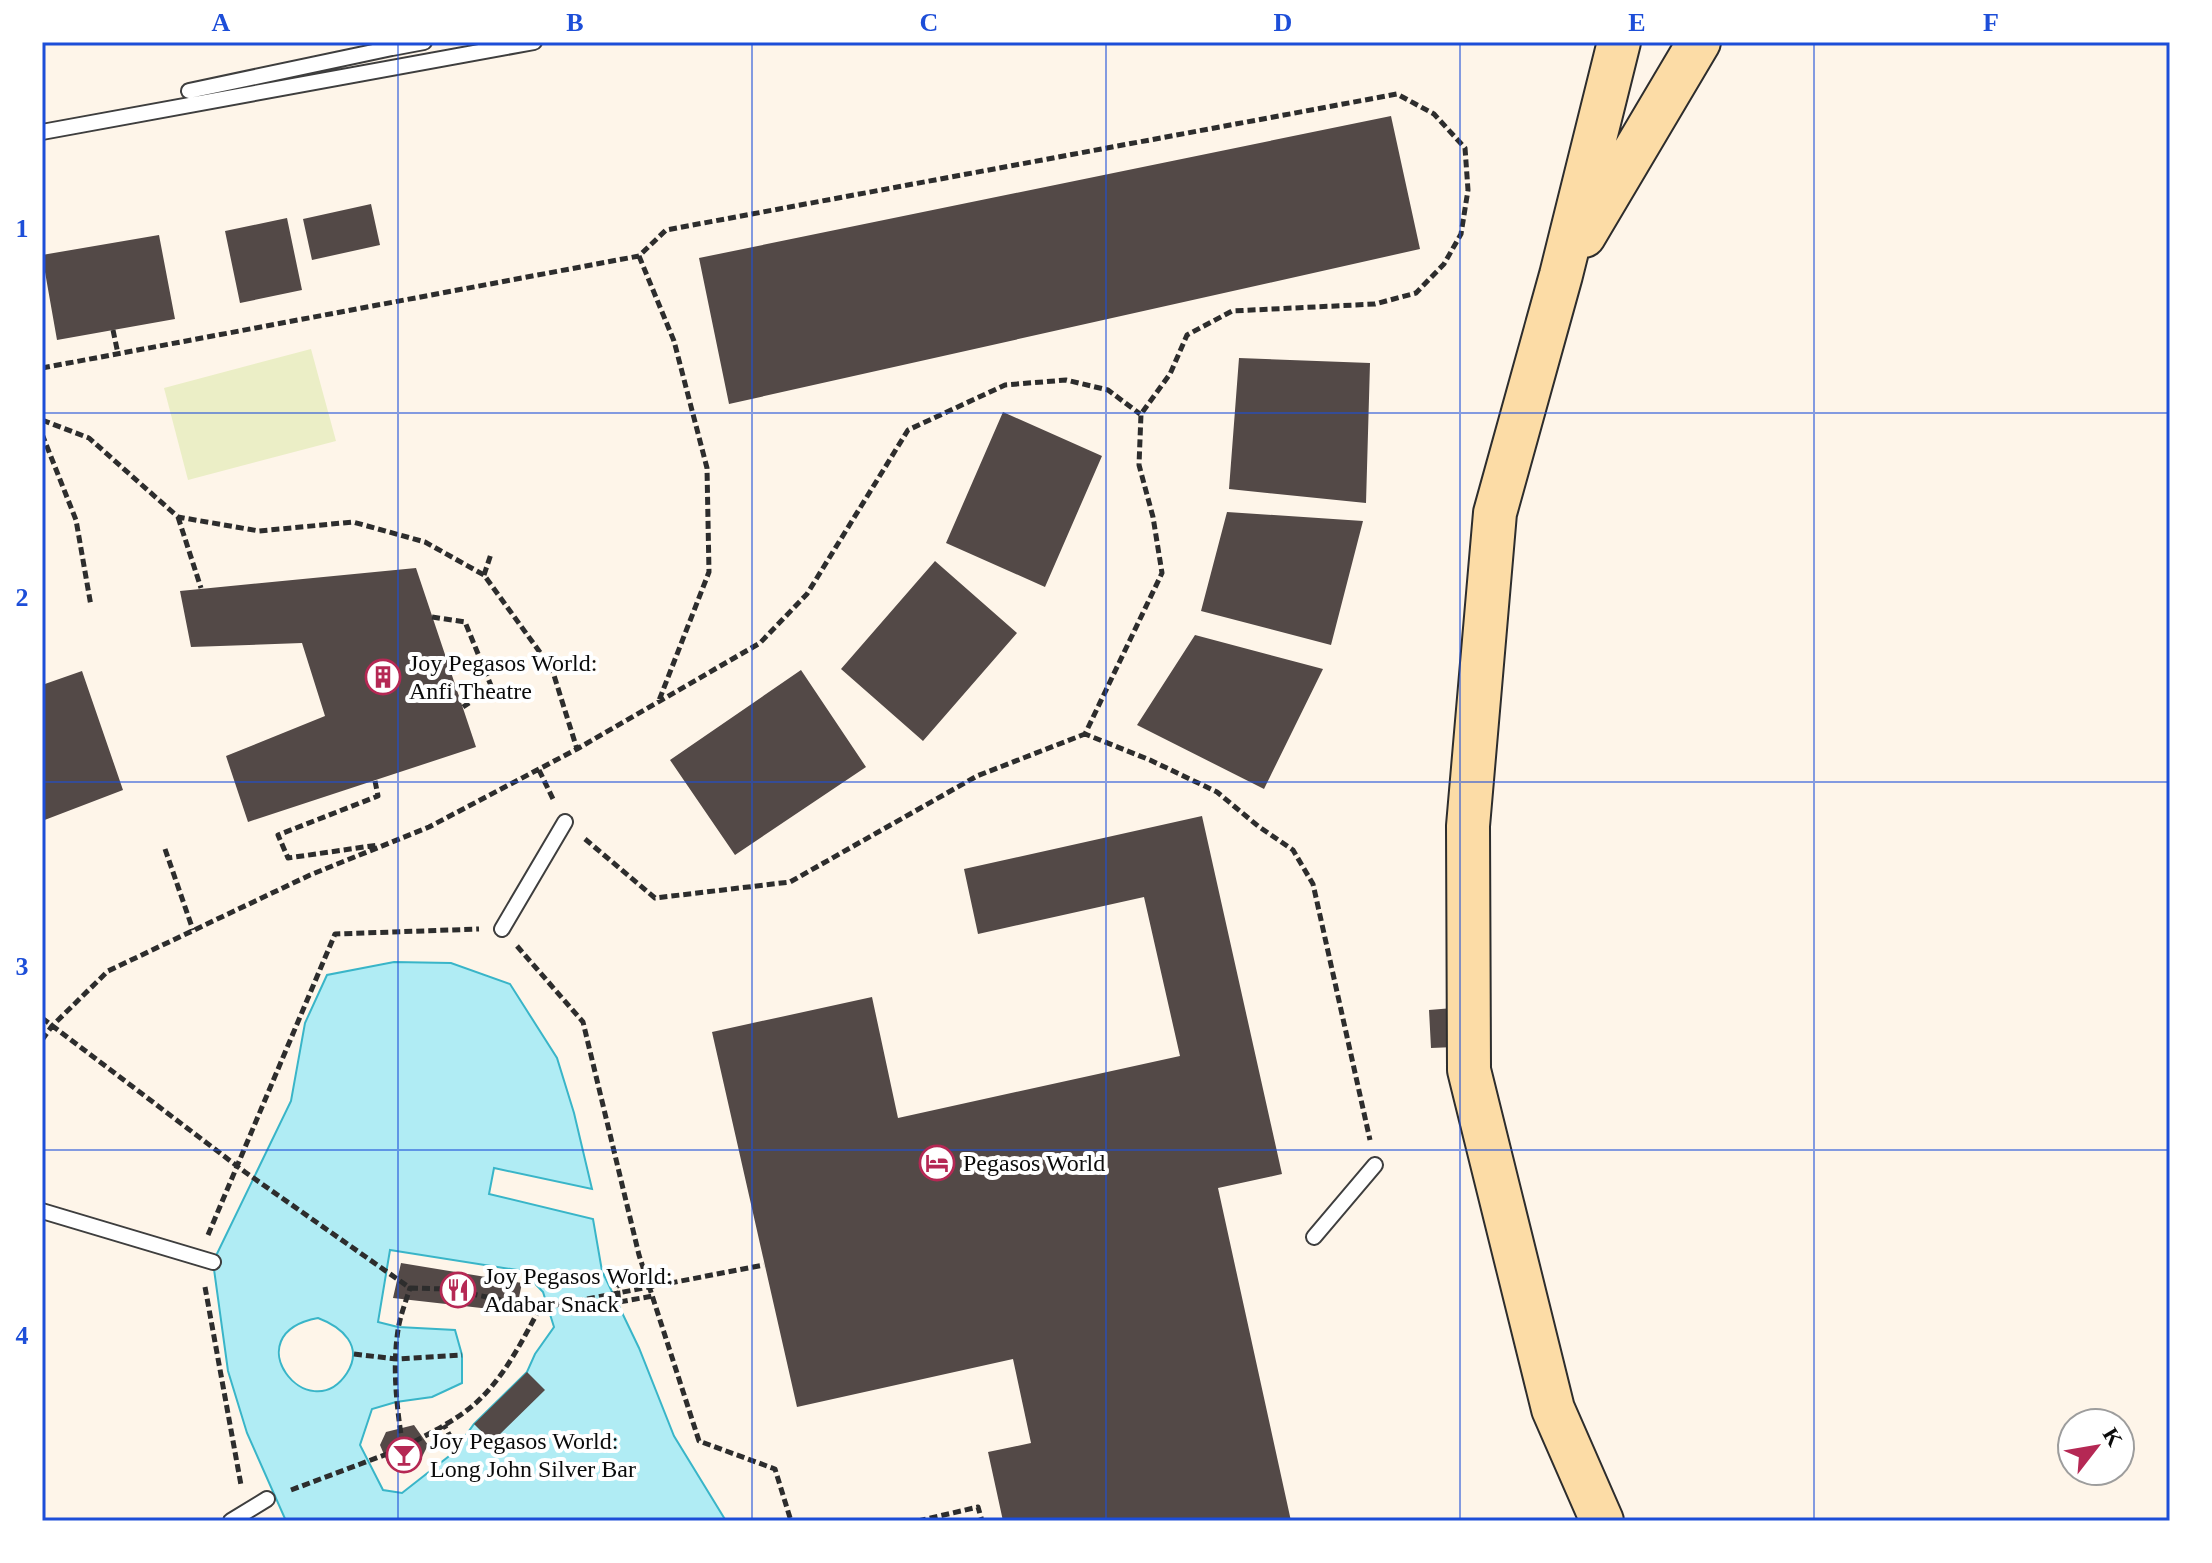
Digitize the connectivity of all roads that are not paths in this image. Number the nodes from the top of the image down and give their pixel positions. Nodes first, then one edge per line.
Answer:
1 (424, 42) edge
2 (534, 42) edge
3 (1619, 42) edge
4 (1699, 42) edge
5 (392, 45) edge
6 (189, 91) dead end
7 (42, 132) edge
8 (1561, 275) junction
9 (565, 822) road end
10 (502, 929) road end
11 (1375, 1165) road end
12 (42, 1211) edge
13 (1314, 1237) dead end
14 (206, 1259) road end
15 (267, 1499) road end
16 (231, 1521) edge
17 (1602, 1521) edge

1 - 5 lane
2 - 7 lane
3 - 8 street
4 - 8 street
5 - 6 lane
8 - 17 street
9 - 10 lane
11 - 13 lane
12 - 14 lane
15 - 16 lane

